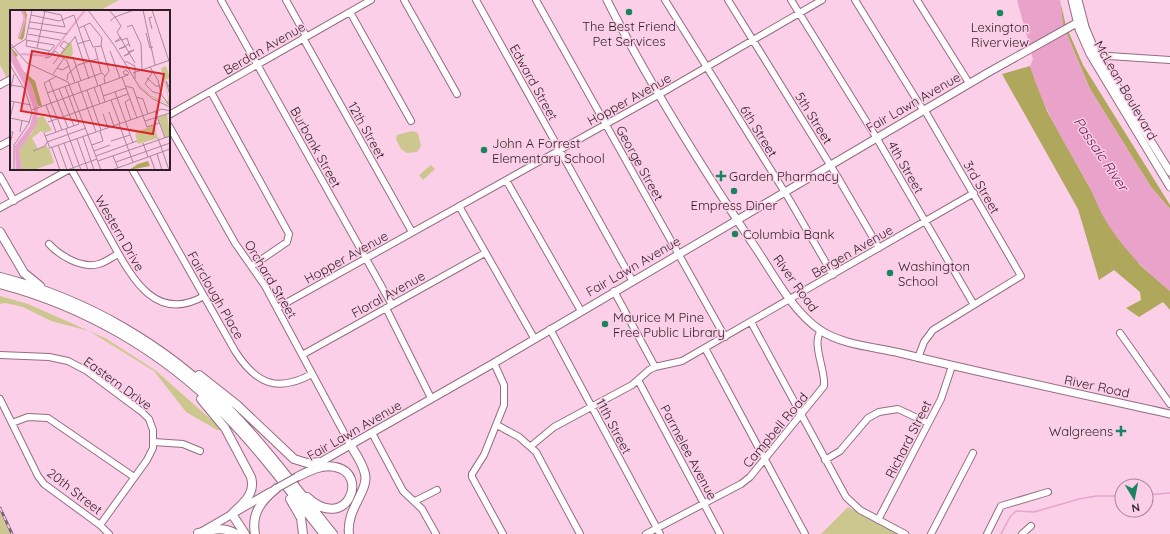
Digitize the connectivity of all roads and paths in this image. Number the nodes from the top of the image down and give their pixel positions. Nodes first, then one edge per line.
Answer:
1 (221, 0) edge
2 (286, 0) edge
3 (371, 0) edge
4 (404, 0) edge
5 (476, 0) edge
6 (536, 0) edge
7 (607, 0) edge
8 (665, 0) edge
9 (728, 0) edge
10 (791, 0) edge
11 (822, 0) edge
12 (855, 0) edge
13 (917, 0) edge
14 (1072, 0) edge
15 (1078, 0) edge
16 (350, 12) junction
17 (799, 13) junction
18 (1078, 22) junction
19 (305, 37) junction
20 (753, 40) junction
21 (1100, 60) junction
22 (1170, 60) edge
23 (257, 64) junction
24 (707, 67) junction
25 (1098, 68) junction
26 (10, 80) edge
27 (969, 83) junction
28 (0, 85) edge
29 (211, 92) junction
30 (457, 94) dead end
31 (660, 94) junction
32 (923, 110) junction
33 (170, 114) edge
34 (411, 121) dead end
35 (606, 124) junction
36 (170, 128) edge
37 (876, 137) junction
38 (10, 141) edge
39 (0, 146) edge
40 (560, 150) junction
41 (830, 164) junction
42 (68, 170) edge
43 (71, 170) edge
44 (133, 170) edge
45 (1170, 172) edge
46 (0, 176) edge
47 (506, 180) junction
48 (1170, 187) edge
49 (783, 191) junction
50 (974, 193) junction
51 (14, 201) junction
52 (459, 206) junction
53 (0, 208) edge
54 (737, 219) junction
55 (926, 221) junction
56 (0, 232) edge
57 (412, 232) junction
58 (0, 235) edge
59 (0, 242) edge
60 (48, 244) dead end
61 (879, 248) junction
62 (485, 253) junction
63 (118, 254) junction
64 (678, 254) junction
65 (366, 258) junction
66 (252, 266) junction
67 (833, 275) junction
68 (0, 277) edge
69 (632, 280) junction
70 (0, 284) edge
71 (614, 291) junction
72 (204, 296) junction
73 (791, 300) junction
74 (73, 302) junction
75 (974, 305) junction
76 (389, 306) junction
77 (277, 308) junction
78 (580, 311) junction
79 (751, 322) junction
80 (550, 329) junction
81 (821, 331) junction
82 (1120, 333) dead end
83 (725, 337) junction
84 (534, 338) junction
85 (705, 348) junction
86 (160, 355) junction
87 (302, 355) junction
88 (0, 356) edge
89 (918, 358) junction
90 (494, 363) junction
91 (952, 366) junction
92 (655, 367) junction
93 (312, 374) junction
94 (638, 380) junction
95 (431, 398) junction
96 (0, 399) edge
97 (1170, 404) edge
98 (591, 406) junction
99 (1170, 412) edge
100 (801, 415) junction
101 (12, 423) junction
102 (928, 423) junction
103 (497, 425) junction
104 (372, 433) junction
105 (154, 442) junction
106 (351, 446) junction
107 (531, 446) junction
108 (200, 451) dead end
109 (973, 453) dead end
110 (765, 459) junction
111 (825, 460) junction
112 (270, 461) junction
113 (321, 462) junction
114 (297, 477) junction
115 (134, 478) junction
116 (277, 488) junction
117 (437, 490) dead end
118 (1048, 492) dead end
119 (415, 501) junction
120 (704, 504) junction
121 (232, 514) junction
122 (878, 520) junction
123 (100, 525) junction
124 (1031, 526) dead end
125 (658, 531) edge
126 (108, 534) edge
127 (197, 534) edge
128 (236, 534) edge
129 (245, 534) edge
130 (255, 534) edge
131 (303, 534) edge
132 (324, 534) edge
133 (333, 534) edge
134 (349, 534) edge
135 (436, 534) edge
136 (503, 534) edge
137 (580, 534) edge
138 (646, 534) edge
139 (720, 534) edge
140 (805, 534) edge
141 (905, 534) edge
142 (931, 534) edge
143 (987, 534) edge
144 (1022, 534) edge

1 - 23 street, Burbank Street
2 - 19 street, 12th Street
3 - 16 street, Berdan Avenue
4 - 30 street
5 - 40 street, Edward Street
6 - 35 street, George Street
7 - 31 main road, River Road
8 - 24 street, 6th Street
9 - 20 street, 5th Street
10 - 17 street, 4th Street
11 - 17 street, Hopper Avenue
12 - 32 street, 3rd Street
13 - 27 street
14 - 18 main road, McLean Boulevard
15 - 18 main road, McLean Boulevard
16 - 19 street, Berdan Avenue
16 - 34 street
17 - 20 street, Hopper Avenue
17 - 37 street, 4th Street
18 - 21 main road, McLean Boulevard
18 - 25 main road, McLean Boulevard
18 - 27 main road, Fair Lawn Avenue
19 - 23 street, Berdan Avenue
19 - 57 street, 12th Street
20 - 24 street, Hopper Avenue
20 - 41 street, 5th Street
21 - 22 street
21 - 25 street
21 - 45 main road, McLean Boulevard
23 - 29 street, Berdan Avenue
23 - 65 street, Burbank Street
24 - 31 street, Hopper Avenue
24 - 49 street, 6th Street
25 - 48 main road, McLean Boulevard
26 - 28 street
27 - 32 main road, Fair Lawn Avenue
29 - 33 street, Berdan Avenue
29 - 66 street
31 - 35 street, Hopper Avenue
31 - 54 main road, River Road
32 - 37 main road, Fair Lawn Avenue
32 - 50 street, 3rd Street
35 - 40 street, Hopper Avenue
35 - 64 street, George Street
36 - 66 street, Orchard Street
37 - 41 main road, Fair Lawn Avenue
37 - 55 street, 4th Street
38 - 39 street
40 - 47 street, Hopper Avenue
40 - 69 street, Edward Street
41 - 49 main road, Fair Lawn Avenue
41 - 61 street, 5th Street
42 - 51 street
43 - 63 street, Western Drive
44 - 72 street, Fairclough Place
46 - 51 street
47 - 52 street, Hopper Avenue
47 - 78 street
49 - 54 main road, Fair Lawn Avenue
49 - 67 street, 6th Street
50 - 55 street, Bergen Avenue
50 - 75 street, 3rd Street
51 - 53 street
52 - 57 street, Hopper Avenue
52 - 62 street
54 - 64 main road, Fair Lawn Avenue
54 - 73 main road, River Road
55 - 61 street, Bergen Avenue
55 - 75 street, 4th Street
56 - 74 highway
57 - 65 street, Hopper Avenue
58 - 59 highway
60 - 63 street
61 - 67 street, Bergen Avenue
62 - 76 street, Floral Avenue
62 - 84 street
63 - 72 street, Western Drive
64 - 69 main road, Fair Lawn Avenue
64 - 83 street, George Street
65 - 76 street, Burbank Street
65 - 77 street, Hopper Avenue
66 - 77 street, Orchard Street
67 - 73 street, Bergen Avenue
68 - 74 highway
69 - 71 main road, Fair Lawn Avenue
70 - 86 highway
71 - 78 main road, Fair Lawn Avenue
71 - 92 street
72 - 93 street, Fairclough Place
73 - 79 street, Bergen Avenue
73 - 81 main road, River Road
74 - 86 highway
75 - 89 street
76 - 87 street, Floral Avenue
76 - 95 street, Burbank Street
77 - 87 street, Orchard Street
78 - 80 main road, Fair Lawn Avenue
79 - 83 street, Bergen Avenue
79 - 100 street
80 - 84 main road, Fair Lawn Avenue
80 - 98 street, 11th Street
81 - 89 main road, River Road
81 - 100 street, Campbell Road
82 - 97 street
83 - 85 street, Bergen Avenue
84 - 90 main road, Fair Lawn Avenue
85 - 92 street, Bergen Avenue
85 - 110 street
86 - 112 highway
86 - 113 highway
86 - 121 highway
87 - 93 street, Orchard Street
88 - 105 street, Eastern Drive
89 - 91 main road, River Road
90 - 95 main road, Fair Lawn Avenue
90 - 103 street
91 - 99 main road, River Road
91 - 102 street, Richard Street
92 - 94 street
93 - 106 street, Orchard Street
94 - 98 street
94 - 120 street, Parmelee Avenue
95 - 104 main road, Fair Lawn Avenue
96 - 101 street, 20th Street
98 - 107 street
98 - 125 street, 11th Street
100 - 110 street, Campbell Road
100 - 111 street
101 - 115 street
101 - 123 street, 20th Street
102 - 111 street
102 - 122 street, Richard Street
103 - 107 street
103 - 136 street
104 - 106 main road, Fair Lawn Avenue
104 - 119 street
105 - 108 street
105 - 115 street
106 - 113 main road, Fair Lawn Avenue
106 - 134 highway
107 - 137 street
109 - 142 street
110 - 120 street, Campbell Road
110 - 140 street
111 - 122 street
112 - 114 highway
112 - 131 highway
112 - 132 highway
112 - 133 highway
113 - 114 main road, Fair Lawn Avenue
114 - 116 main road, Fair Lawn Avenue, bridge
115 - 123 street
116 - 121 main road, Fair Lawn Avenue
116 - 130 highway
117 - 119 street
118 - 143 street
119 - 135 street
120 - 125 street, Campbell Road
120 - 139 street, Parmelee Avenue
121 - 127 main road, Fair Lawn Avenue
121 - 129 highway
122 - 141 street
123 - 126 street, 20th Street
124 - 144 street
125 - 138 street, Campbell Road
127 - 128 highway

